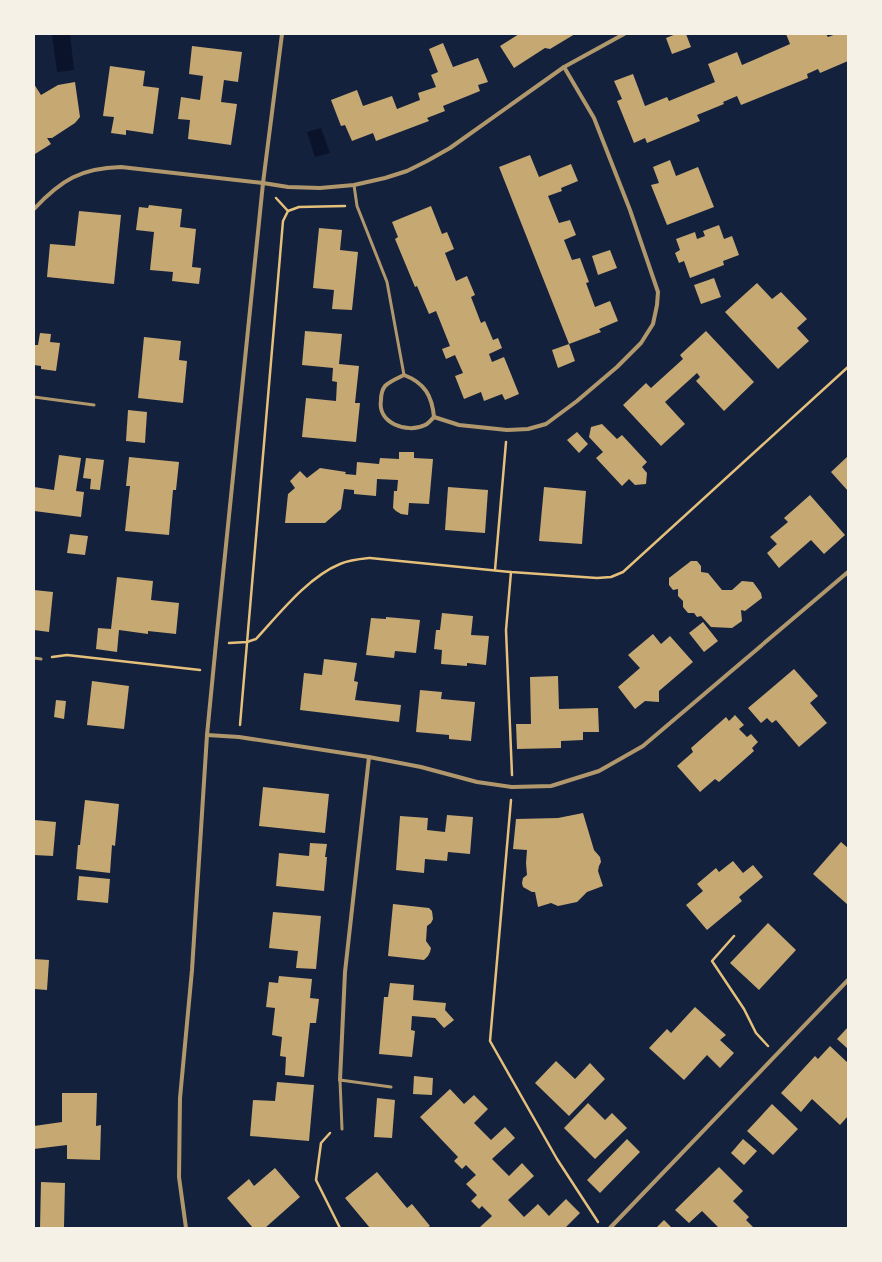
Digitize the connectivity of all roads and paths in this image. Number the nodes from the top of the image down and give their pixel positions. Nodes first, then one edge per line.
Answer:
1 (282, 34) edge
2 (624, 34) edge
3 (564, 67) junction
4 (263, 183) junction
5 (354, 185) junction
6 (357, 206) junction
7 (34, 209) edge
8 (848, 367) edge
9 (404, 376) junction
10 (34, 397) edge
11 (94, 405) dead end
12 (434, 417) junction
13 (507, 430) junction
14 (495, 570) junction
15 (511, 572) junction
16 (848, 572) edge
17 (247, 642) junction
18 (216, 643) junction
19 (34, 658) edge
20 (41, 659) joint
21 (213, 672) junction
22 (207, 735) junction
23 (239, 738) junction
24 (369, 757) junction
25 (512, 787) junction
26 (734, 936) dead end
27 (848, 980) edge
28 (756, 1033) dead end
29 (340, 1080) junction
30 (391, 1087) dead end
31 (342, 1129) joint
32 (599, 1223) dead end
33 (186, 1228) edge
34 (340, 1228) edge
35 (610, 1228) edge

1 - 4 street
2 - 3 street
3 - 5 street
3 - 13 street
4 - 5 street
4 - 7 street
4 - 18 street
5 - 6 lane
6 - 9 lane
6 - 17 path
8 - 15 path
9 - 12 street
9 - 12 street
10 - 11 lane
12 - 13 street
13 - 14 path
14 - 15 path
14 - 17 path
15 - 25 path
16 - 25 street
17 - 18 path
17 - 23 path
18 - 21 street
19 - 20 lane
20 - 21 path
21 - 22 street
22 - 23 street
22 - 33 street
23 - 24 street
24 - 25 street
24 - 29 street
25 - 32 path
26 - 28 path
27 - 35 street
29 - 30 lane
29 - 31 lane
31 - 34 path

